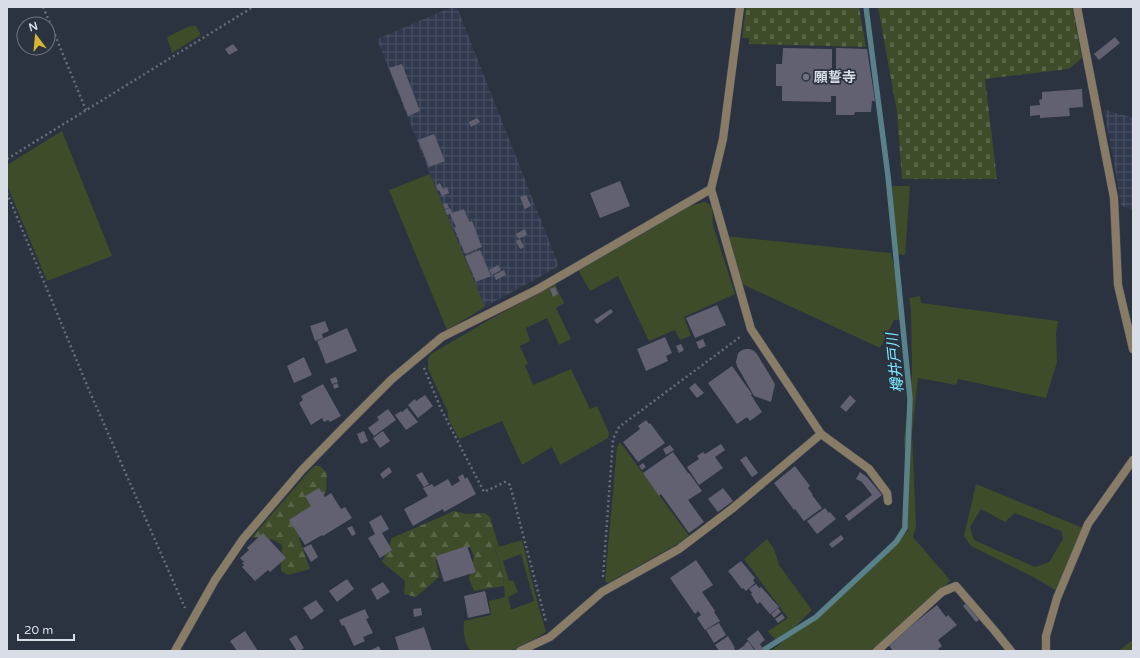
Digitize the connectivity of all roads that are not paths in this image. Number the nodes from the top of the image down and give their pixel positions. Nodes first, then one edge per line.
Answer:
1 (740, 7) edge
2 (1077, 7) edge
3 (711, 189) junction
4 (1133, 349) edge
5 (821, 434) junction
6 (1133, 460) edge
7 (888, 501) dead end
8 (175, 651) edge
9 (520, 651) edge
10 (877, 651) edge
11 (1011, 651) edge
12 (1046, 651) edge

1 - 3 street
2 - 4 street
3 - 5 street
3 - 8 street
5 - 7 street
5 - 9 street
6 - 12 street
10 - 11 street

